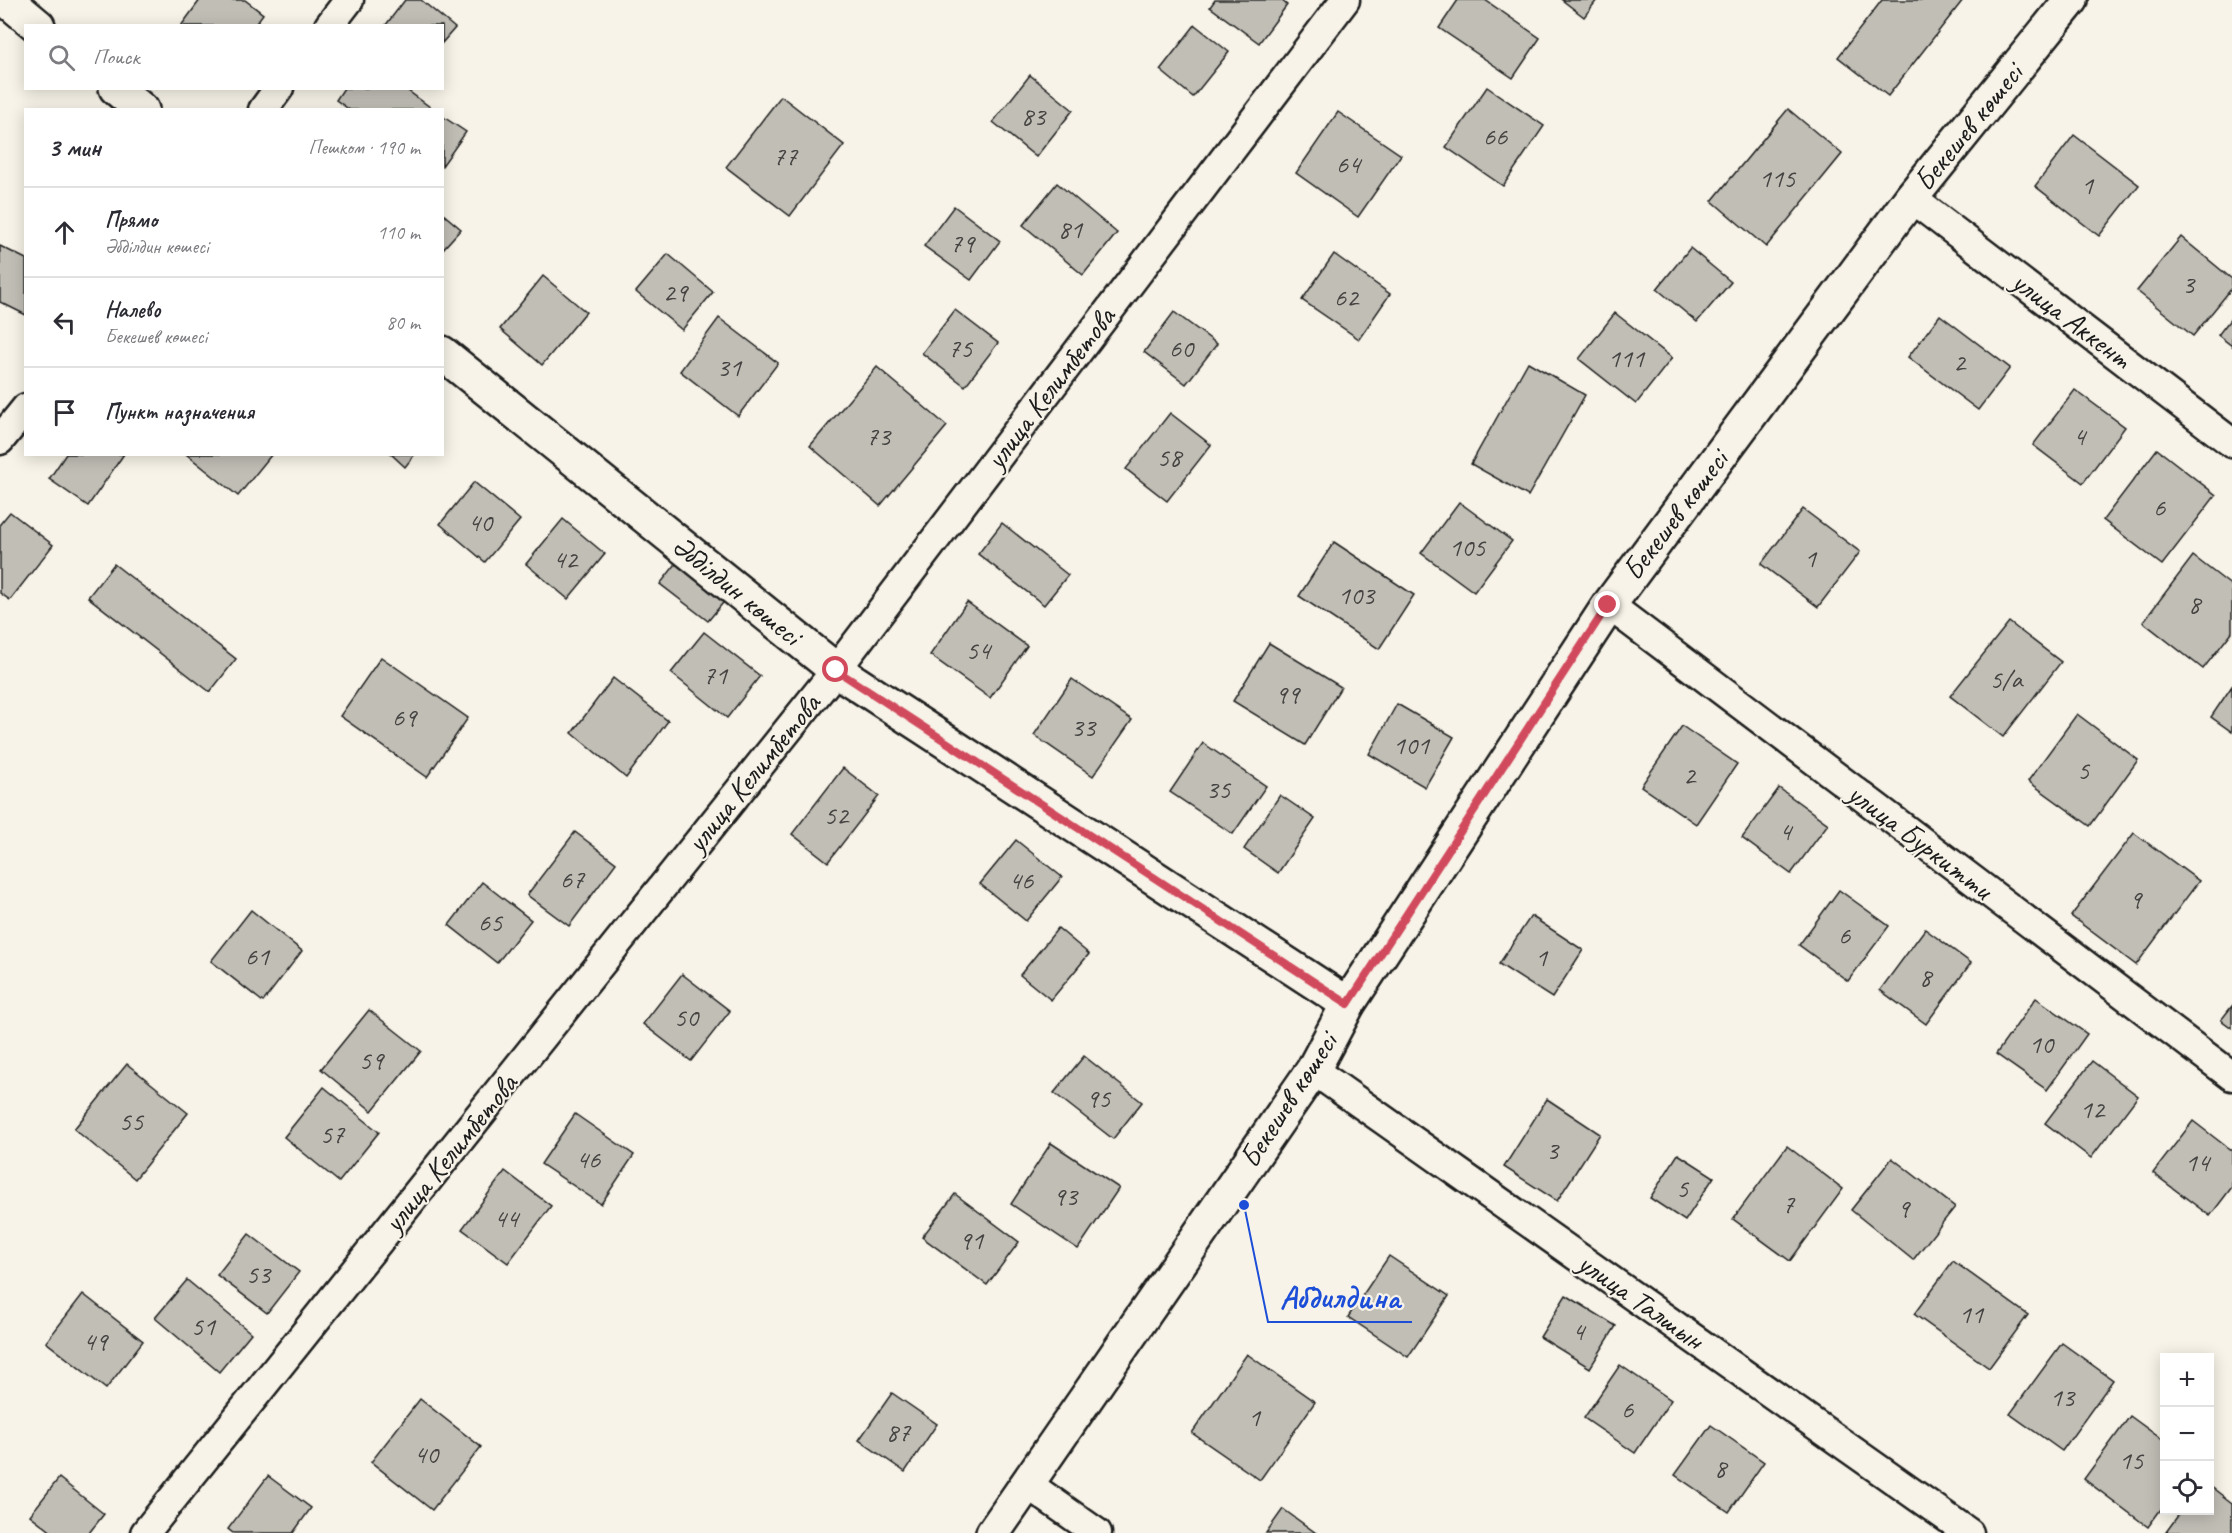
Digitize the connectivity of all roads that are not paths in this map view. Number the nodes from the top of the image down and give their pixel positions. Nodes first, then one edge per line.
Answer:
1 (7, 0) edge
2 (349, 0) edge
3 (1344, 0) edge
4 (2071, 0) edge
5 (36, 24) edge
6 (331, 24) edge
7 (118, 90) edge
8 (278, 90) edge
9 (140, 108) edge
10 (264, 108) edge
11 (1911, 198) junction
12 (444, 355) edge
13 (24, 410) edge
14 (0, 440) edge
15 (2232, 443) edge
16 (1608, 605) junction
17 (836, 670) junction
18 (1348, 1004) junction
19 (1313, 1070) junction
20 (2232, 1076) edge
21 (1026, 1483) junction
22 (145, 1533) edge
23 (993, 1533) edge
24 (1097, 1533) edge
25 (1969, 1533) edge

1 - 5 main road
2 - 6 street
3 - 17 street, улица Келимбетова
4 - 11 main road, Бекешев көшесі
7 - 9 main road
8 - 10 street
11 - 15 street, улица Аккент
11 - 16 main road, Бекешев көшесі
12 - 17 main road, Әбділдин көшесі
13 - 14 street
16 - 18 main road, Бекешев көшесі
16 - 20 street, улица Буркитти
17 - 18 main road, Әбділдин көшесі
17 - 22 street, улица Келимбетова
18 - 19 main road, Бекешев көшесі
19 - 21 main road, Бекешев көшесі
19 - 25 street, улица Талшын
21 - 23 main road, Бекешев көшесі
21 - 24 street

